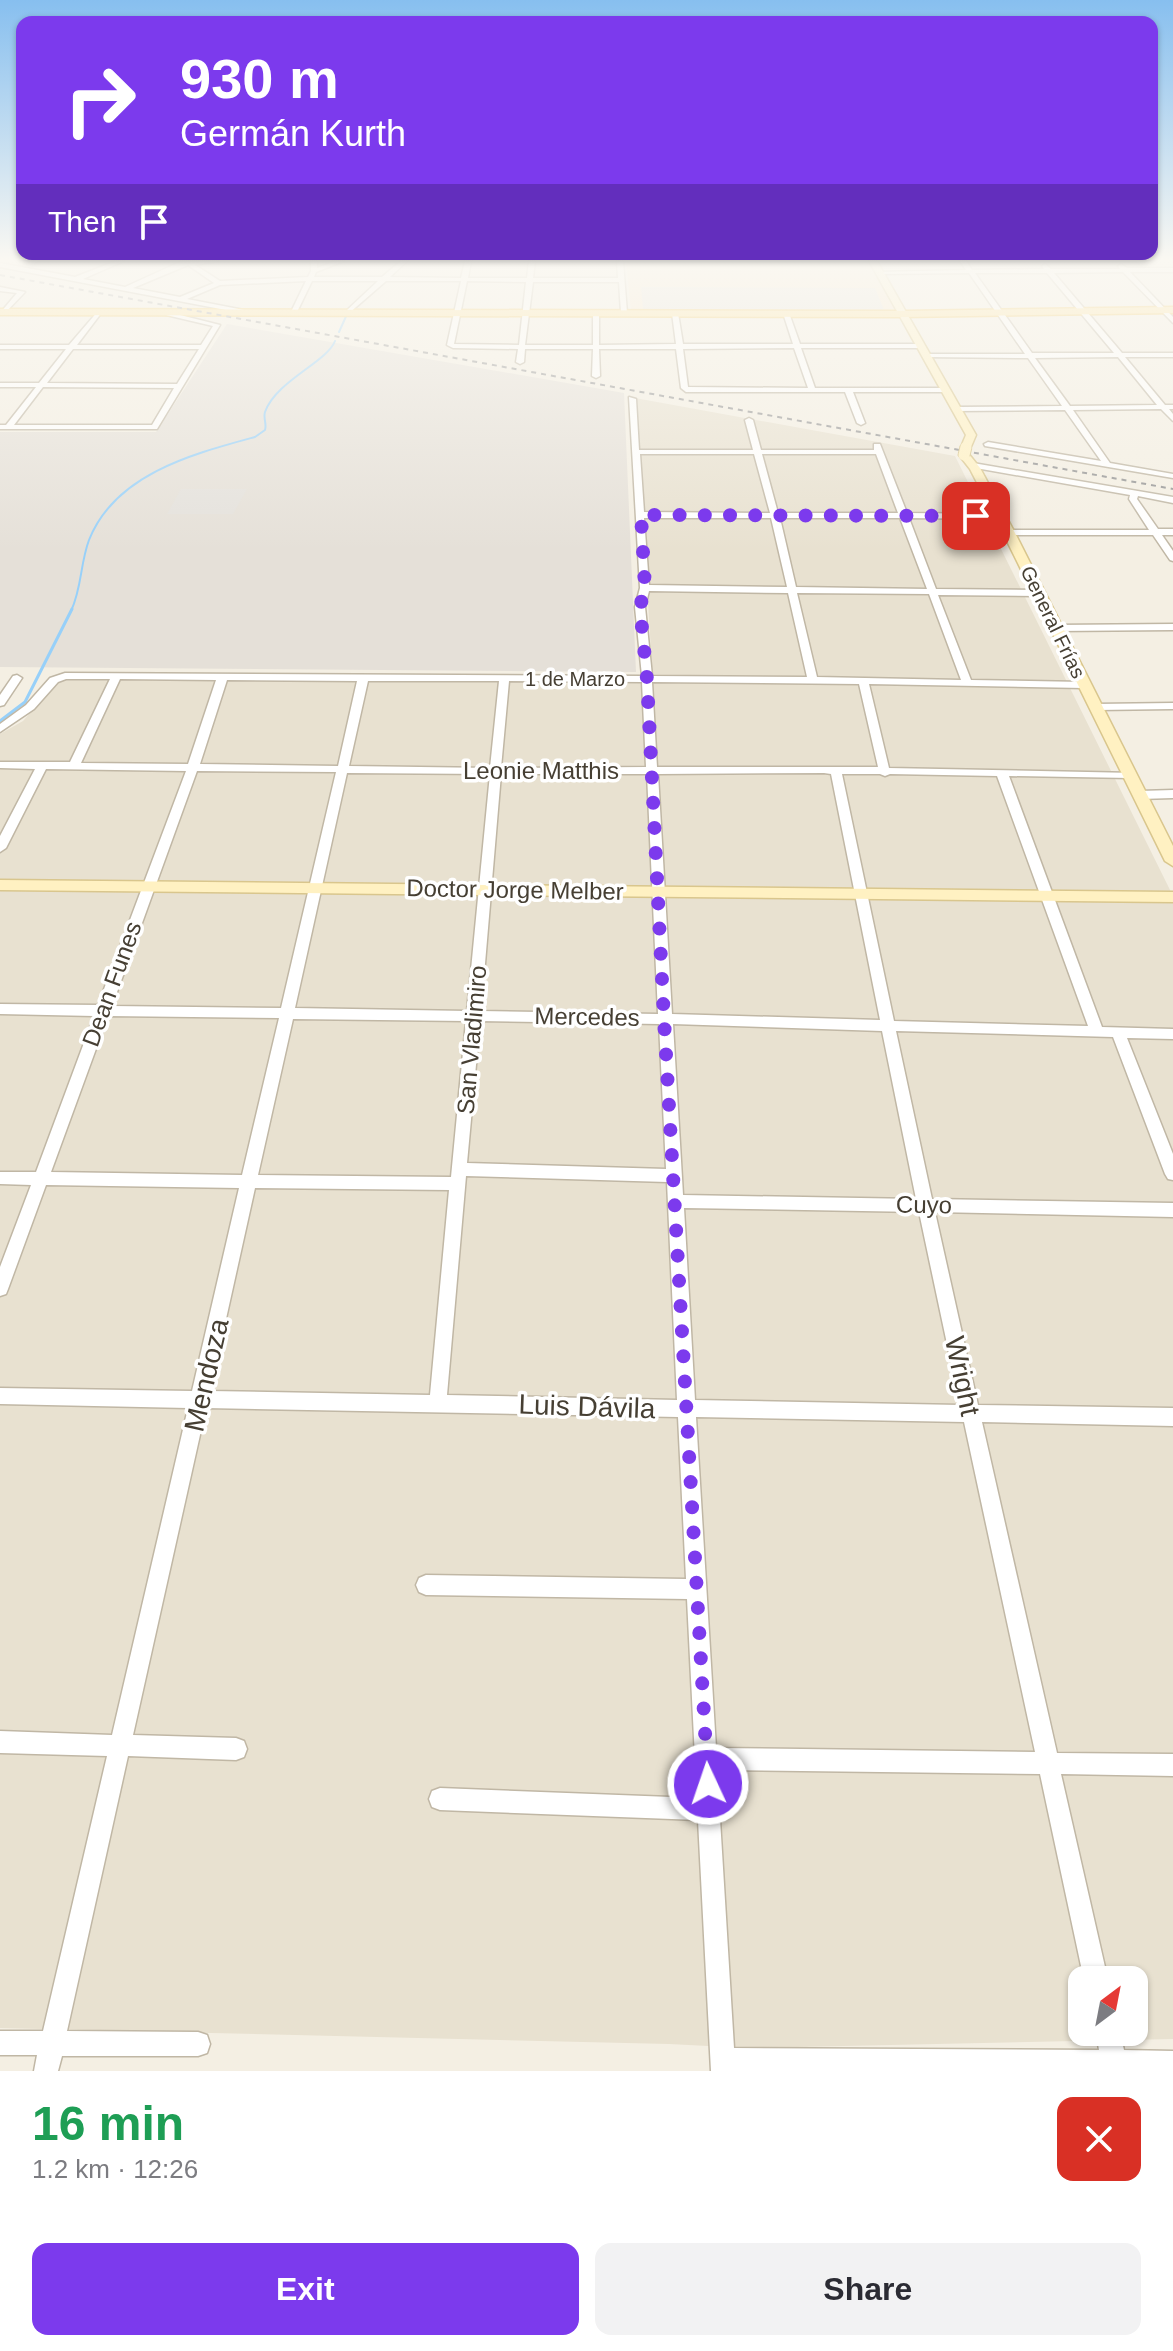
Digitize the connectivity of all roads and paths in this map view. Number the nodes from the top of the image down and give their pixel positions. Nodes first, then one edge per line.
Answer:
1 (62, 358) edge
2 (197, 358) edge
3 (520, 358) edge
4 (596, 358) edge
5 (680, 358) edge
6 (801, 358) edge
7 (928, 358) edge
8 (1032, 358) edge
9 (1122, 358) edge
10 (520, 362) dead end
11 (596, 376) dead end
12 (0, 385) edge
13 (40, 385) junction
14 (180, 386) junction
15 (812, 390) junction
16 (848, 390) junction
17 (946, 390) junction
18 (632, 399) dead end
19 (1067, 408) junction
20 (1168, 408) edge
21 (957, 409) junction
22 (1173, 419) edge
23 (749, 420) dead end
24 (861, 423) dead end
25 (4, 427) edge
26 (988, 444) dead end
27 (636, 452) junction
28 (758, 453) junction
29 (967, 456) junction
30 (1108, 465) junction
31 (1173, 476) edge
32 (1135, 493) junction
33 (1173, 500) edge
34 (641, 515) junction
35 (775, 516) junction
36 (902, 516) junction
37 (1000, 516) junction
38 (1156, 532) junction
39 (1173, 532) edge
40 (1009, 533) junction
41 (1173, 558) edge
42 (645, 588) junction
43 (793, 590) junction
44 (933, 590) junction
45 (1038, 593) junction
46 (1173, 627) edge
47 (1056, 628) junction
48 (116, 677) junction
49 (17, 678) dead end
50 (222, 678) junction
51 (504, 678) junction
52 (363, 679) junction
53 (647, 679) junction
54 (813, 680) junction
55 (863, 681) junction
56 (967, 682) junction
57 (1084, 685) junction
58 (0, 703) edge
59 (1173, 706) edge
60 (1096, 707) junction
61 (0, 729) edge
62 (0, 765) edge
63 (42, 766) junction
64 (74, 766) junction
65 (193, 767) junction
66 (344, 769) junction
67 (497, 771) junction
68 (651, 771) junction
69 (836, 771) junction
70 (885, 773) junction
71 (1002, 774) junction
72 (1131, 775) junction
73 (1173, 794) edge
74 (1140, 795) junction
75 (0, 848) edge
76 (1173, 861) edge
77 (0, 885) edge
78 (148, 885) junction
79 (314, 887) junction
80 (484, 890) junction
81 (658, 892) junction
82 (863, 894) junction
83 (1046, 896) junction
84 (1173, 897) edge
85 (0, 1009) edge
86 (102, 1011) junction
87 (290, 1013) junction
88 (474, 1015) junction
89 (664, 1019) junction
90 (888, 1025) junction
91 (1097, 1031) junction
92 (1118, 1032) junction
93 (1173, 1034) edge
94 (1173, 1174) edge
95 (460, 1176) junction
96 (673, 1176) junction
97 (0, 1178) edge
98 (41, 1179) junction
99 (250, 1183) junction
100 (674, 1201) junction
101 (925, 1205) junction
102 (1173, 1210) edge
103 (0, 1289) edge
104 (0, 1396) edge
105 (201, 1400) junction
106 (438, 1402) junction
107 (687, 1409) junction
108 (971, 1413) junction
109 (1173, 1417) edge
110 (426, 1585) dead end
111 (698, 1589) junction
112 (0, 1742) edge
113 (121, 1745) junction
114 (236, 1749) dead end
115 (707, 1759) junction
116 (1049, 1764) junction
117 (1173, 1765) edge
118 (440, 1799) dead end
119 (709, 1809) junction
120 (1093, 1966) edge
121 (0, 2043) edge
122 (53, 2043) junction
123 (198, 2044) dead end
124 (1111, 2046) edge
125 (1173, 2063) edge
126 (723, 2065) edge
127 (1115, 2067) edge
128 (46, 2071) edge

1 - 13 street
2 - 14 street
3 - 10 street
4 - 11 street
5 - 15 street
6 - 15 street
7 - 17 main road, General Frías
8 - 19 street
9 - 20 street
12 - 13 street
13 - 14 street
13 - 25 street
14 - 25 street
15 - 16 street
16 - 17 street
16 - 24 street
17 - 21 main road, General Frías
18 - 27 street
19 - 20 street
19 - 21 street
19 - 30 street
20 - 22 street
21 - 29 main road, General Frías
23 - 28 street
26 - 30 street
27 - 28 street
27 - 34 street
28 - 35 street
28 - 36 street
29 - 32 street
29 - 37 main road, General Frías
30 - 31 street
32 - 33 street
32 - 38 street
34 - 35 street
34 - 42 street
35 - 36 street
35 - 43 street
36 - 37 street
36 - 44 street
37 - 40 main road, General Frías
38 - 39 street
38 - 40 street
38 - 41 street
40 - 45 main road, General Frías
42 - 43 street
42 - 53 street
43 - 44 street
43 - 54 street
44 - 45 street
44 - 56 street
45 - 47 main road, General Frías
46 - 47 street
47 - 57 main road, General Frías
48 - 50 street, 1 de Marzo
48 - 61 street, 1 de Marzo
48 - 64 street
49 - 58 street
50 - 52 street, 1 de Marzo
50 - 65 street, Dean Funes
51 - 52 street, 1 de Marzo
51 - 53 street, 1 de Marzo
51 - 67 street, San Vladimiro
52 - 66 street, Mendoza
53 - 54 street, 1 de Marzo
53 - 68 street
54 - 55 street, 1 de Marzo
55 - 56 street, 1 de Marzo
55 - 70 street
56 - 57 street, 1 de Marzo
57 - 60 main road, General Frías
59 - 60 street
60 - 72 main road, General Frías
62 - 63 street, Leonie Matthis
63 - 64 street, Leonie Matthis
63 - 75 street
64 - 65 street, Leonie Matthis
65 - 66 street, Leonie Matthis
65 - 78 street, Dean Funes
66 - 67 street, Leonie Matthis
66 - 79 street, Mendoza
67 - 68 street, Leonie Matthis
67 - 80 street, San Vladimiro
68 - 69 street, Leonie Matthis
68 - 81 street
69 - 70 street, Leonie Matthis
69 - 82 street, Wright
70 - 71 street, Leonie Matthis
71 - 72 street, Leonie Matthis
71 - 83 street
72 - 74 main road, General Frías
73 - 74 street
74 - 76 main road, General Frías
77 - 78 main road, Doctor Jorge Melber
78 - 79 main road, Doctor Jorge Melber
78 - 86 street, Dean Funes
79 - 80 main road, Doctor Jorge Melber
79 - 87 street, Mendoza
80 - 81 main road, Doctor Jorge Melber
80 - 88 street, San Vladimiro
81 - 82 main road, Doctor Jorge Melber
81 - 89 street
82 - 83 main road, Doctor Jorge Melber
82 - 90 street, Wright
83 - 84 main road, Doctor Jorge Melber
83 - 91 street
85 - 86 street, Mercedes
86 - 87 street, Mercedes
86 - 98 street, Dean Funes
87 - 88 street, Mercedes
87 - 99 street, Mendoza
88 - 89 street, Mercedes
88 - 95 street, San Vladimiro
89 - 90 street, Mercedes
89 - 96 street
90 - 91 street, Mercedes
90 - 101 street, Wright
91 - 92 street, Mercedes
92 - 93 street, Mercedes
92 - 94 street
95 - 96 street
95 - 99 street
95 - 106 street, San Vladimiro
96 - 100 street
97 - 98 street
98 - 99 street
98 - 103 street, Dean Funes
99 - 105 street, Mendoza
100 - 101 street, Cuyo
100 - 107 street
101 - 102 street, Cuyo
101 - 108 street, Wright
104 - 105 street, Luis Dávila
105 - 106 street, Luis Dávila
105 - 113 street, Mendoza
106 - 107 street, Luis Dávila
107 - 108 street, Luis Dávila
107 - 111 street
108 - 109 street, Luis Dávila
108 - 116 street, Wright
110 - 111 street
111 - 115 street
112 - 113 street
113 - 114 street
113 - 122 street, Mendoza
115 - 116 street
115 - 119 street
116 - 117 street
116 - 120 street, Wright
118 - 119 street
119 - 126 street
121 - 122 street
122 - 123 street
122 - 128 street, Mendoza
124 - 127 street
125 - 127 street
126 - 127 street

